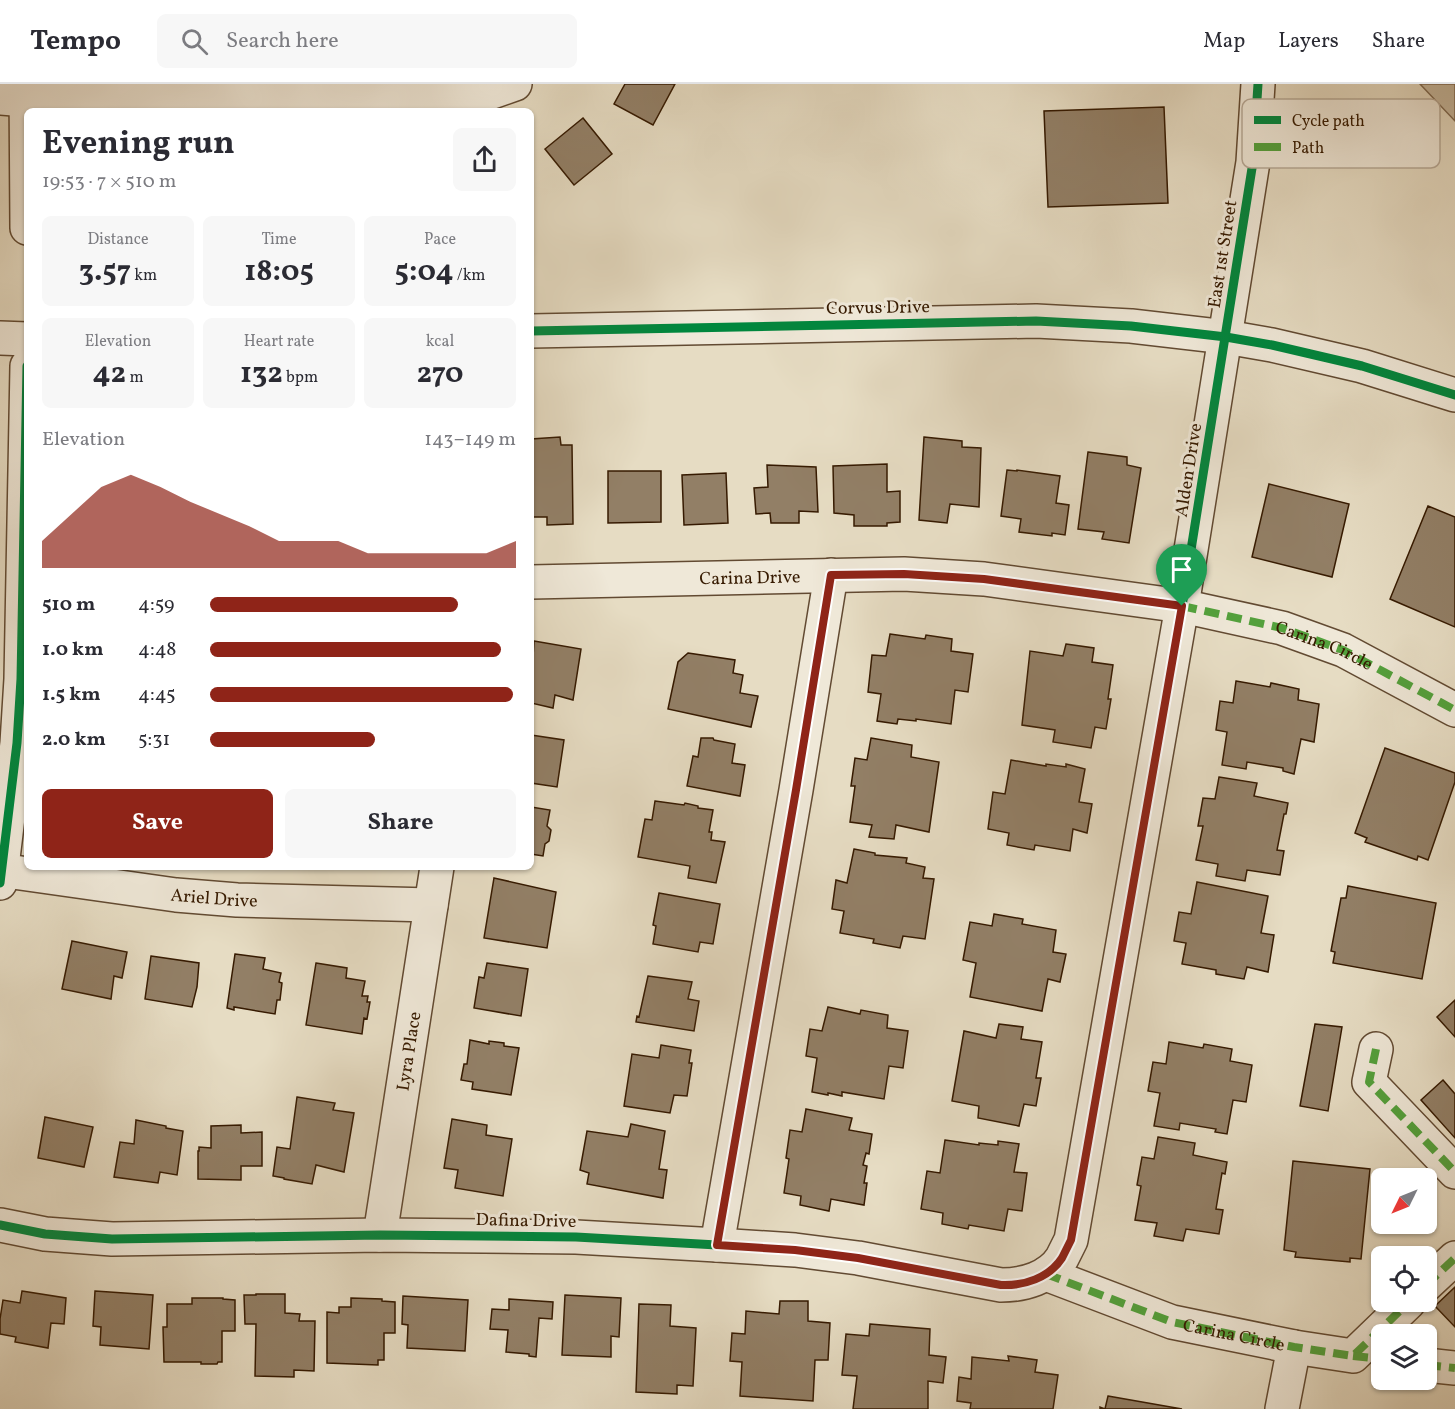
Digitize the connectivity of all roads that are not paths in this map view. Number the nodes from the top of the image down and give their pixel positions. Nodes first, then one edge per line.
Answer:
1 (515, 84) edge
2 (1258, 84) edge
3 (18, 94) edge
4 (1257, 99) edge
5 (1252, 168) edge
6 (24, 183) edge
7 (534, 331) edge
8 (1226, 337) junction
9 (0, 338) edge
10 (24, 339) edge
11 (1455, 394) edge
12 (24, 522) edge
13 (831, 575) junction
14 (534, 582) edge
15 (1182, 606) junction
16 (1455, 710) edge
17 (437, 870) edge
18 (1, 874) edge
19 (431, 905) junction
20 (1376, 1049) dead end
21 (1455, 1172) edge
22 (0, 1225) edge
23 (380, 1235) junction
24 (717, 1245) junction
25 (1455, 1258) edge
26 (1046, 1274) junction
27 (1437, 1275) edge
28 (1401, 1312) edge
29 (1294, 1347) junction
30 (1367, 1357) edge
31 (1437, 1366) edge
32 (1455, 1368) edge
33 (1282, 1409) edge

1 - 3 street
2 - 4 street, East 1st Street
3 - 6 street
5 - 8 street, East 1st Street
7 - 8 street, Corvus Drive
8 - 11 street
8 - 15 street, Alden Drive
9 - 10 street
12 - 18 street
13 - 14 street, Carina Drive
13 - 15 street, Carina Drive
13 - 24 street
15 - 16 street, Carina Circle
15 - 26 street, Alden Drive
17 - 19 street, Lyra Place
18 - 19 street, Ariel Drive
19 - 23 street, Lyra Place
20 - 21 street
22 - 23 street, Dafina Drive
23 - 24 street, Dafina Drive
24 - 26 street, Dafina Drive
25 - 27 street
26 - 29 street, Carina Circle
28 - 30 street, Carina Circle
29 - 30 street, Carina Circle
29 - 33 street
31 - 32 street

